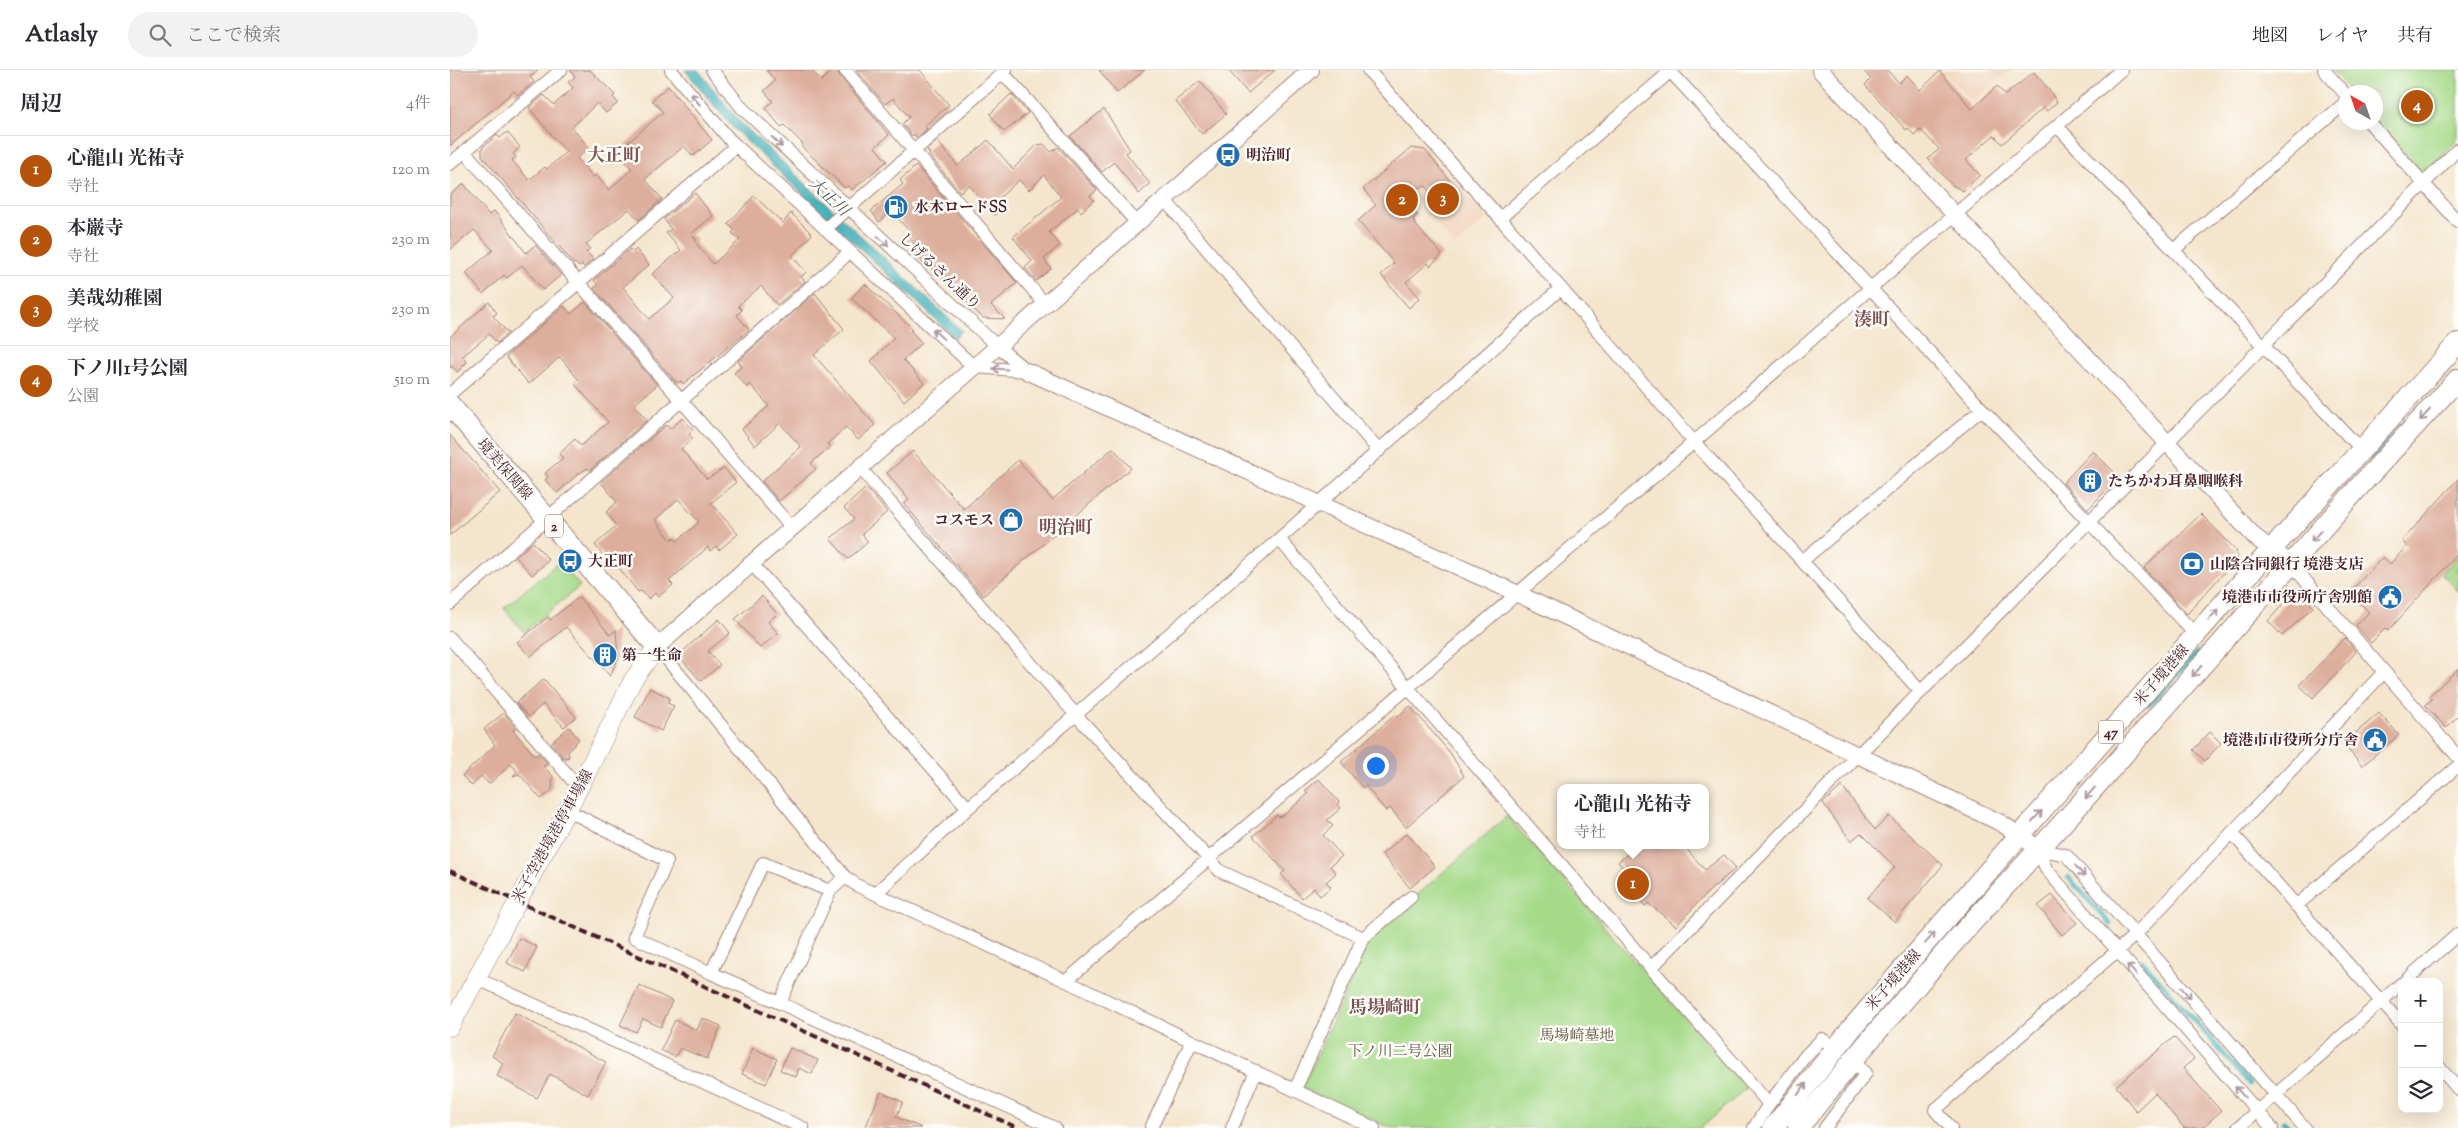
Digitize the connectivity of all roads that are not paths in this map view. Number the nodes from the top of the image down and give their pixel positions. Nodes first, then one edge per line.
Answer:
1 (561, 70) edge
2 (671, 70) edge
3 (712, 70) edge
4 (845, 70) edge
5 (1311, 70) edge
6 (1368, 70) edge
7 (1820, 70) edge
8 (2121, 70) edge
9 (2324, 70) edge
10 (1004, 71) edge
11 (1670, 71) edge
12 (2338, 86) edge
13 (2338, 109) edge
14 (2057, 126) junction
15 (2377, 130) edge
16 (736, 146) junction
17 (2458, 149) edge
18 (912, 150) junction
19 (465, 152) junction
20 (450, 164) edge
21 (2423, 184) junction
22 (1164, 199) junction
23 (847, 208) junction
24 (1954, 214) junction
25 (1500, 218) junction
26 (2458, 222) edge
27 (1137, 223) junction
28 (825, 229) junction
29 (2174, 249) junction
30 (850, 252) junction
31 (577, 283) junction
32 (1870, 288) junction
33 (1560, 289) junction
34 (1045, 304) junction
35 (2458, 343) edge
36 (2264, 345) junction
37 (998, 347) junction
38 (974, 367) junction
39 (1027, 371) junction
40 (2458, 379) edge
41 (450, 394) edge
42 (681, 402) junction
43 (450, 405) edge
44 (1982, 409) junction
45 (1694, 442) junction
46 (2168, 443) junction
47 (2362, 448) junction
48 (1379, 451) junction
49 (860, 468) junction
50 (1318, 504) junction
51 (547, 518) junction
52 (2089, 522) junction
53 (792, 528) junction
54 (1279, 539) junction
55 (2270, 551) junction
56 (1802, 561) junction
57 (752, 564) junction
58 (2291, 564) junction
59 (1516, 593) junction
60 (450, 604) edge
61 (2196, 634) junction
62 (450, 638) edge
63 (657, 647) junction
64 (2384, 672) junction
65 (1407, 686) junction
66 (1921, 692) junction
67 (1076, 715) junction
68 (1858, 755) junction
69 (2458, 757) edge
70 (2458, 766) edge
71 (579, 788) junction
72 (968, 808) junction
73 (567, 810) junction
74 (2232, 833) junction
75 (2021, 835) junction
76 (2039, 849) junction
77 (1208, 859) junction
78 (845, 877) junction
79 (830, 891) junction
80 (876, 893) junction
81 (1410, 897) dead end
82 (2296, 906) junction
83 (2458, 934) edge
84 (2135, 935) junction
85 (1363, 938) junction
86 (2116, 951) junction
87 (1651, 968) junction
88 (711, 973) junction
89 (476, 978) junction
90 (2409, 978) edge
91 (1066, 981) junction
92 (2398, 987) edge
93 (2381, 1001) junction
94 (780, 1003) junction
95 (2400, 1023) edge
96 (450, 1027) edge
97 (1192, 1041) junction
98 (1836, 1048) junction
99 (1852, 1061) junction
100 (1256, 1071) junction
101 (2443, 1072) edge
102 (2458, 1089) edge
103 (1295, 1090) junction
104 (2276, 1095) junction
105 (1770, 1104) junction
106 (2258, 1111) junction
107 (802, 1128) edge
108 (1055, 1128) edge
109 (1151, 1128) edge
110 (1232, 1128) edge
111 (1374, 1128) edge
112 (1754, 1128) edge
113 (1773, 1128) edge
114 (1798, 1128) edge
115 (1825, 1128) edge
116 (1951, 1128) edge
117 (2238, 1128) edge
118 (2272, 1128) edge
119 (2305, 1128) edge

1 - 19 street
16 -> 2 street
3 -> 23 street, しげるさん通り
4 - 18 street
5 - 22 street
6 - 25 street
7 - 24 street
8 - 14 street
9 - 12 street
10 - 18 street
10 - 27 street
11 - 25 street
11 - 32 street
13 - 29 street
14 - 24 street
14 - 29 street
15 - 21 street
16 - 28 street
16 - 31 street
17 - 21 street
18 - 23 street
18 - 34 street
19 - 20 street
19 - 31 street
21 - 26 street
21 - 36 street
22 - 27 street
22 - 48 street
23 - 28 street
23 -> 37 street, しげるさん通り
24 - 32 street
24 - 46 street
25 - 33 street
27 - 34 street
28 - 30 street
29 - 36 street
38 -> 30 street
30 - 42 street
31 - 41 street
31 - 42 street
32 - 44 street
32 - 45 street
33 - 45 street
33 - 48 street
34 - 37 street
35 - 47 main road, 米子境港線 / 47
36 - 46 street
36 - 47 street
37 - 38 street
37 - 39 street, しげるさん通り
39 -> 38 street
38 - 49 street
39 - 50 street
40 -> 58 main road, 米子境港線 / 47
42 - 51 street
42 - 53 street
43 - 51 main road, 境美保関線 / 2
44 - 52 street
44 - 56 street
45 - 56 street
45 - 59 street
46 - 52 street
46 - 55 street
47 - 55 main road, 米子境港線 / 47
48 - 50 street
49 - 53 street
49 - 67 street
50 - 54 street
50 - 59 street
51 - 60 street
51 - 63 main road, 境美保関線 / 2
52 - 61 street
52 - 66 street
53 - 57 street
54 - 65 street
54 - 67 street
55 - 58 street
61 -> 55 main road, 米子境港線 / 47
56 - 66 street
57 - 63 street
57 - 72 street
58 - 64 street
58 -> 76 main road, 米子境港線 / 47
59 - 65 street
59 - 68 street
75 -> 61 main road, 米子境港線 / 47
62 - 71 street
63 - 71 main road, 米子空港境港停車場線
63 - 78 street
64 - 69 street
64 - 74 street
65 - 77 street
65 - 87 street
66 - 68 street
67 - 72 street
67 - 77 street
68 - 75 street
68 - 87 street
70 - 82 street
71 - 73 main road, 米子空港境港停車場線
72 - 80 street
73 - 88 street
73 - 89 main road, 米子空港境港停車場線
74 - 82 street
74 - 84 street
75 - 76 street
98 -> 75 main road, 米子境港線 / 47
76 -> 84 street
76 - 86 street
76 - 99 main road, 米子境港線 / 47
77 - 85 street
77 - 91 street
78 - 79 street
78 - 80 street
79 - 88 street
79 - 94 street
80 - 91 street
81 - 85 street
82 - 93 street
83 - 90 street
84 - 86 street
84 -> 104 street
85 - 103 street
106 -> 86 street
86 - 116 street
87 - 105 street
88 - 94 street
89 - 96 main road, 米子空港境港停車場線
89 - 107 street
91 - 97 street
92 - 93 street
93 - 95 street
93 - 104 street
94 - 108 street
97 - 100 street
97 - 109 street
98 - 105 street
113 -> 98 main road, 米子境港線 / 47
99 - 114 main road, 米子境港線 / 47
99 - 115 street
100 - 103 street
100 - 110 street
101 - 102 street
103 - 111 street
104 - 106 street
104 - 119 street
105 - 112 street
106 - 117 street
106 - 118 street

